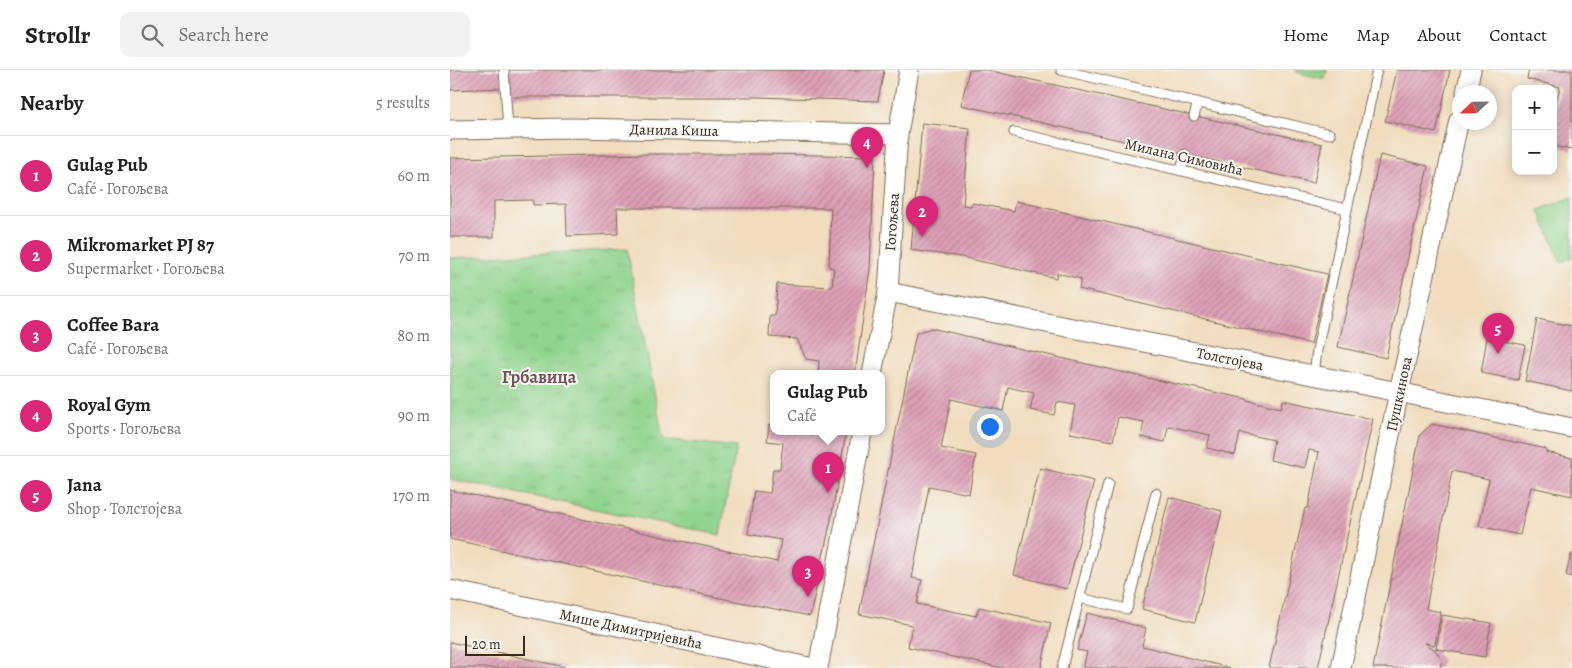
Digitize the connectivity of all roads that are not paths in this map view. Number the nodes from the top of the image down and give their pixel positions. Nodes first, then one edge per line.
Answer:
1 (504, 70) edge
2 (909, 70) edge
3 (1060, 70) edge
4 (1377, 70) edge
5 (1471, 70) edge
6 (1468, 85) edge
7 (1198, 102) junction
8 (1194, 116) dead end
9 (508, 129) junction
10 (450, 130) edge
11 (1458, 130) edge
12 (1014, 132) dead end
13 (898, 134) junction
14 (1330, 134) dead end
15 (1185, 154) dead end
16 (1181, 171) junction
17 (1347, 209) junction
18 (888, 292) junction
19 (873, 370) edge
20 (1314, 375) junction
21 (1399, 392) junction
22 (1572, 428) edge
23 (861, 435) edge
24 (1108, 484) dead end
25 (1156, 493) dead end
26 (450, 590) edge
27 (1080, 598) junction
28 (813, 668) edge
29 (818, 668) edge
30 (1062, 668) edge
31 (1341, 668) edge

1 - 9 lane
2 - 13 street, Гогољева
3 - 7 lane
4 - 17 lane
5 - 6 street
7 - 8 lane
7 - 14 lane
9 - 10 street, Данила Киша
9 - 13 street, Данила Киша
11 - 21 street, Пушкинова
12 - 16 lane, Милана Симовића
13 - 18 street, Гогољева
15 - 16 lane
16 - 17 lane, Милана Симовића
17 - 20 lane
18 - 19 street, Гогољева
18 - 20 street, Толстојева
20 - 21 street, Толстојева
21 - 22 street, Толстојева
21 - 31 street, Пушкинова
23 - 29 street
24 - 27 lane
25 - 27 lane
26 - 28 street, Мише Димитријевића
27 - 30 lane

